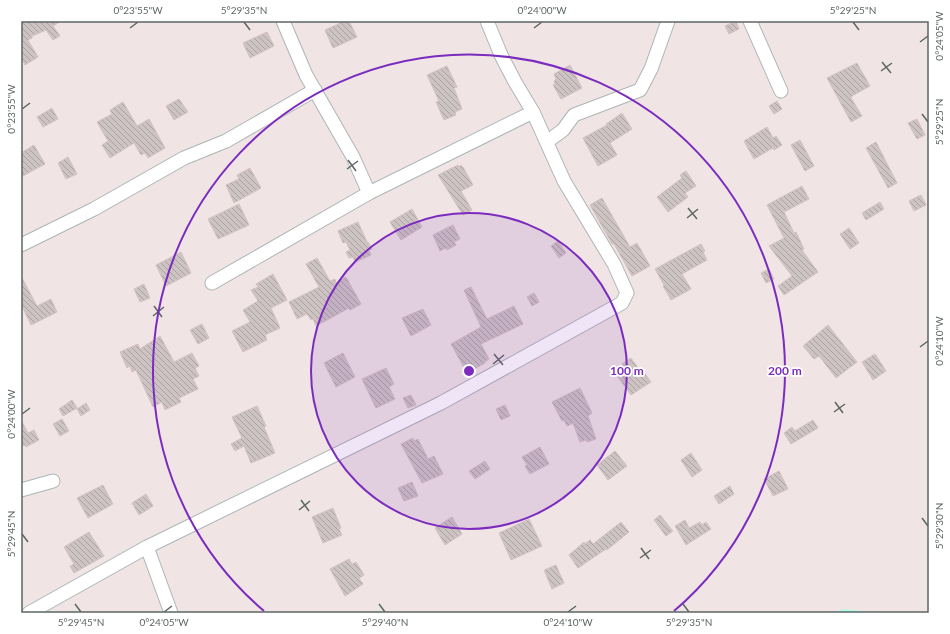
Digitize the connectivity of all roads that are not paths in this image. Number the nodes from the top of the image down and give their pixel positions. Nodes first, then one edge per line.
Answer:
1 (283, 21) edge
2 (486, 21) edge
3 (668, 21) edge
4 (750, 21) edge
5 (315, 90) junction
6 (781, 91) dead end
7 (534, 112) junction
8 (548, 141) junction
9 (369, 193) junction
10 (21, 246) edge
11 (212, 283) dead end
12 (53, 481) dead end
13 (21, 490) edge
14 (147, 547) junction
15 (29, 613) edge
16 (171, 613) edge

1 - 5 street
2 - 7 street
3 - 8 street
4 - 6 street
5 - 9 street
5 - 10 street
7 - 8 street
7 - 9 street
8 - 14 street
9 - 11 street
12 - 13 street
14 - 15 street
14 - 16 street

